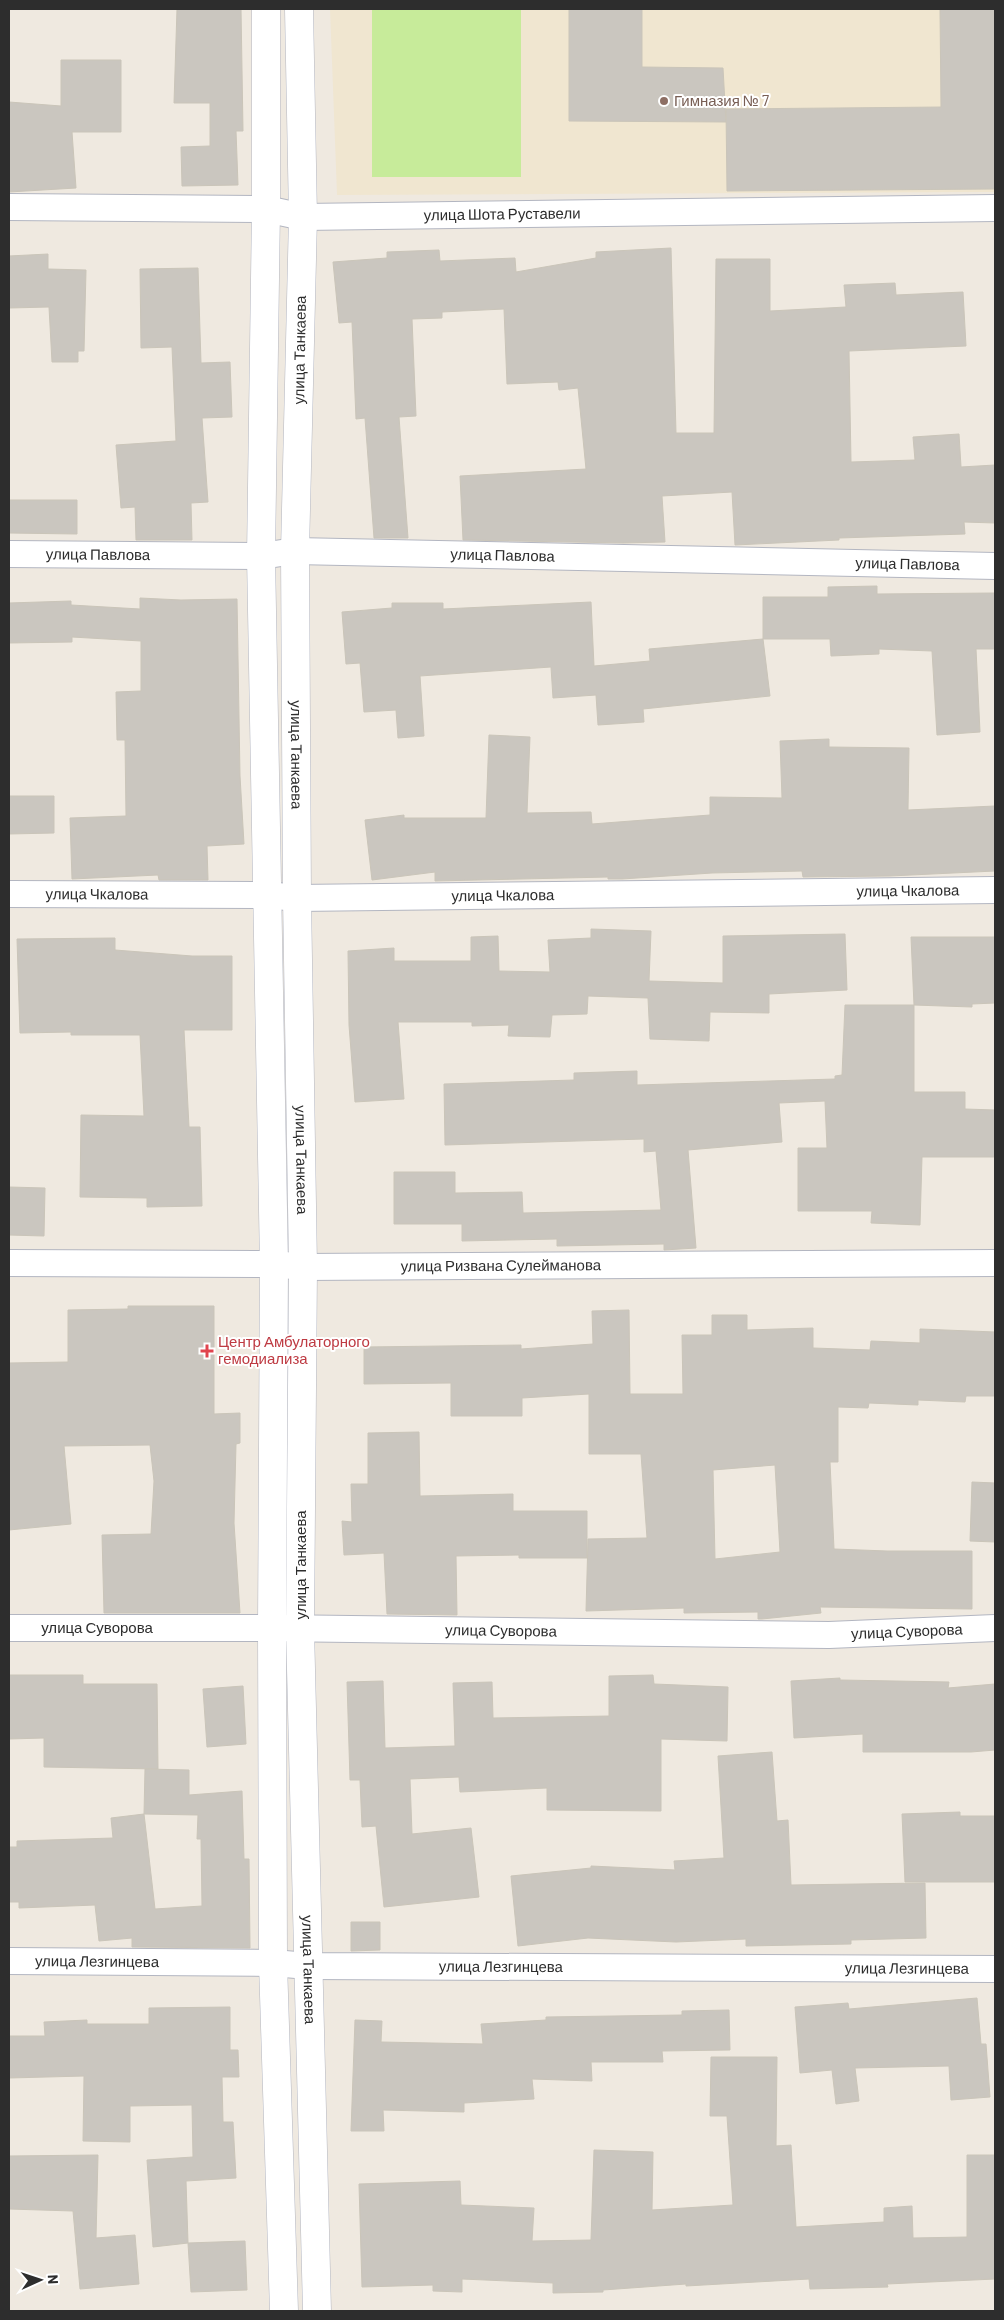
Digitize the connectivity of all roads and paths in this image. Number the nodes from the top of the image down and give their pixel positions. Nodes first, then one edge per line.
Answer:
1 (266, 9) edge
2 (300, 9) edge
3 (9, 207) edge
4 (266, 208) junction
5 (995, 208) edge
6 (303, 216) junction
7 (295, 552) junction
8 (9, 554) edge
9 (261, 556) junction
10 (995, 566) edge
11 (995, 890) edge
12 (9, 894) edge
13 (267, 895) junction
14 (297, 898) junction
15 (9, 1263) edge
16 (995, 1263) edge
17 (274, 1264) junction
18 (303, 1267) junction
19 (9, 1628) edge
20 (272, 1628) junction
21 (995, 1628) edge
22 (300, 1629) junction
23 (9, 1961) edge
24 (273, 1963) junction
25 (308, 1966) junction
26 (995, 1969) edge
27 (284, 2311) edge
28 (317, 2311) edge

1 - 4 main road, улица Танкаева
2 - 6 main road, улица Танкаева
3 - 4 street, улица Шота Руставели
4 - 6 street, улица Шота Руставели
4 - 9 main road, улица Танкаева
5 - 6 street, улица Шота Руставели
6 - 7 main road, улица Танкаева
7 - 9 street, улица Павлова
7 - 10 street, улица Павлова
7 - 14 main road, улица Танкаева
8 - 9 street, улица Павлова
9 - 13 main road, улица Танкаева
11 - 14 street, улица Чкалова
12 - 13 street, улица Чкалова
13 - 14 street, улица Чкалова
13 - 17 main road, улица Танкаева
14 - 18 main road, улица Танкаева
15 - 17 street, улица Ризвана Сулейманова
16 - 18 street, улица Ризвана Сулейманова
17 - 18 street, улица Ризвана Сулейманова
17 - 20 main road, улица Танкаева
18 - 22 main road, улица Танкаева
19 - 20 street, улица Суворова
20 - 22 street, улица Суворова
20 - 24 main road, улица Танкаева
21 - 22 street, улица Суворова
22 - 25 main road, улица Танкаева
23 - 24 street, улица Лезгинцева
24 - 25 street, улица Лезгинцева
24 - 27 main road, улица Танкаева
25 - 26 street, улица Лезгинцева
25 - 28 main road, улица Танкаева

